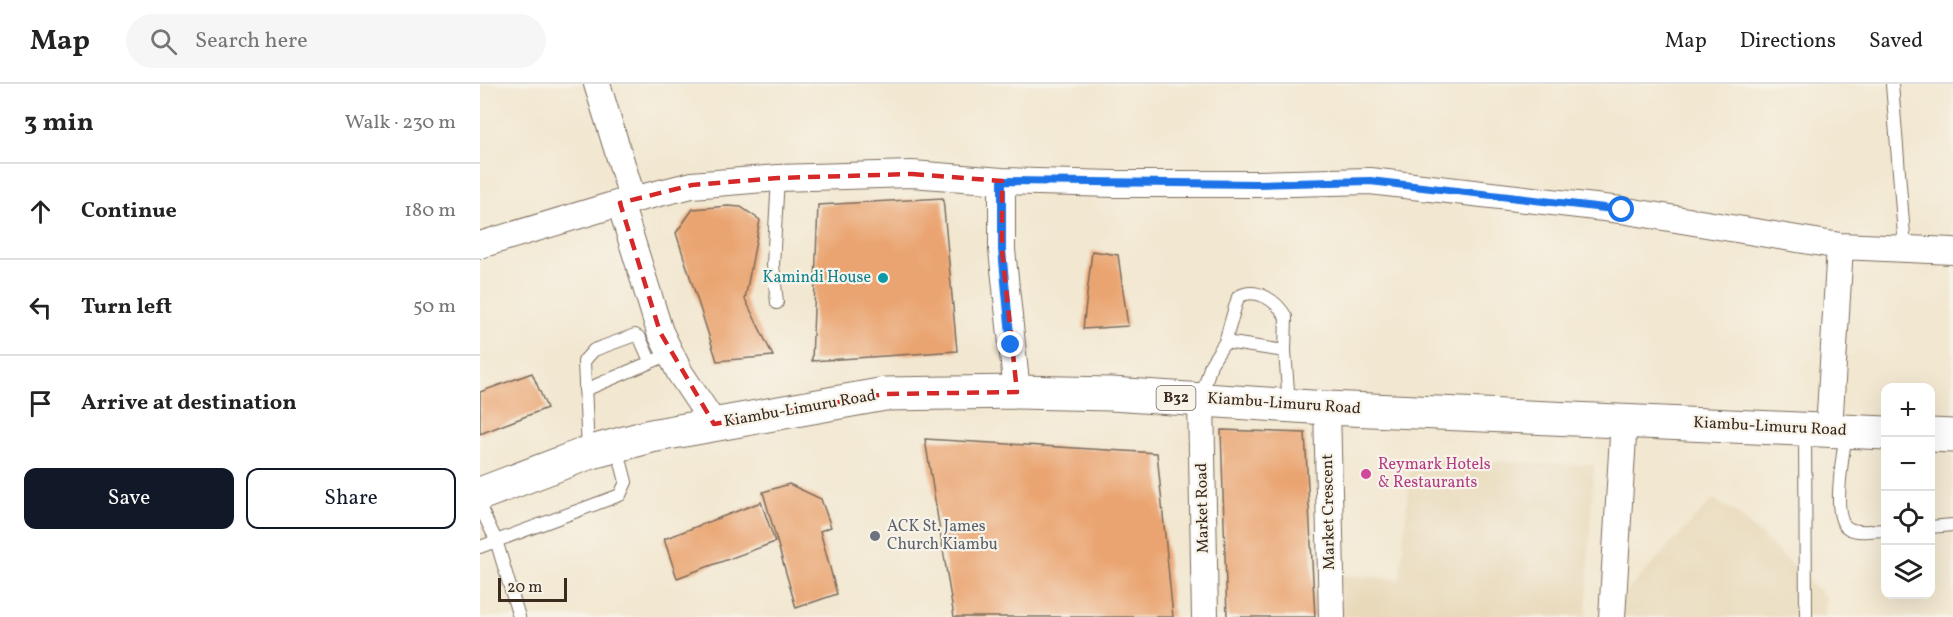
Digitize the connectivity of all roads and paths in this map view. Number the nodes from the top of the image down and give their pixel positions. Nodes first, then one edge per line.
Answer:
1 (597, 84) edge
2 (1892, 84) edge
3 (778, 178) junction
4 (1002, 181) junction
5 (627, 202) junction
6 (480, 245) edge
7 (1840, 246) junction
8 (1905, 248) junction
9 (1953, 251) edge
10 (777, 303) dead end
11 (1225, 342) junction
12 (1285, 351) junction
13 (661, 358) junction
14 (585, 390) junction
15 (1017, 392) junction
16 (1201, 399) junction
17 (1289, 405) junction
18 (1327, 408) junction
19 (1624, 420) junction
20 (714, 424) junction
21 (1826, 430) junction
22 (1881, 433) edge
23 (1935, 435) edge
24 (1953, 436) edge
25 (602, 449) junction
26 (480, 494) edge
27 (480, 507) edge
28 (1953, 525) edge
29 (1935, 527) edge
30 (1881, 530) edge
31 (496, 540) junction
32 (480, 547) edge
33 (519, 617) edge
34 (1205, 617) edge
35 (1332, 617) edge
36 (1612, 617) edge
37 (1806, 617) edge

1 - 5 street
2 - 8 lane
3 - 4 street
3 - 5 street
3 - 10 lane
4 - 7 street
4 - 15 street
5 - 6 street
5 - 13 street
7 - 8 street
7 - 21 street
8 - 9 street
11 - 12 lane
11 - 12 lane
11 - 16 lane
12 - 17 lane
13 - 14 lane
13 - 14 lane
13 - 20 street
14 - 25 lane
15 - 16 highway, Kiambu-Limuru Road / B32
15 - 20 highway, Kiambu-Limuru Road / B32
16 - 17 highway, Kiambu-Limuru Road / B32
16 - 34 street, Market Road
17 - 18 highway, Kiambu-Limuru Road / B32
18 - 19 highway, Kiambu-Limuru Road / B32
18 - 35 street, Market Crescent
19 - 21 highway, Kiambu-Limuru Road / B32
19 - 36 street
20 - 25 highway, Kiambu-Limuru Road / B32
21 - 22 highway, Kiambu-Limuru Road / B32
21 - 30 lane
21 - 37 lane
23 - 24 highway
25 - 26 highway, Kiambu-Limuru Road / B32
25 - 31 lane
27 - 31 lane
28 - 29 lane
31 - 32 lane
31 - 33 lane

